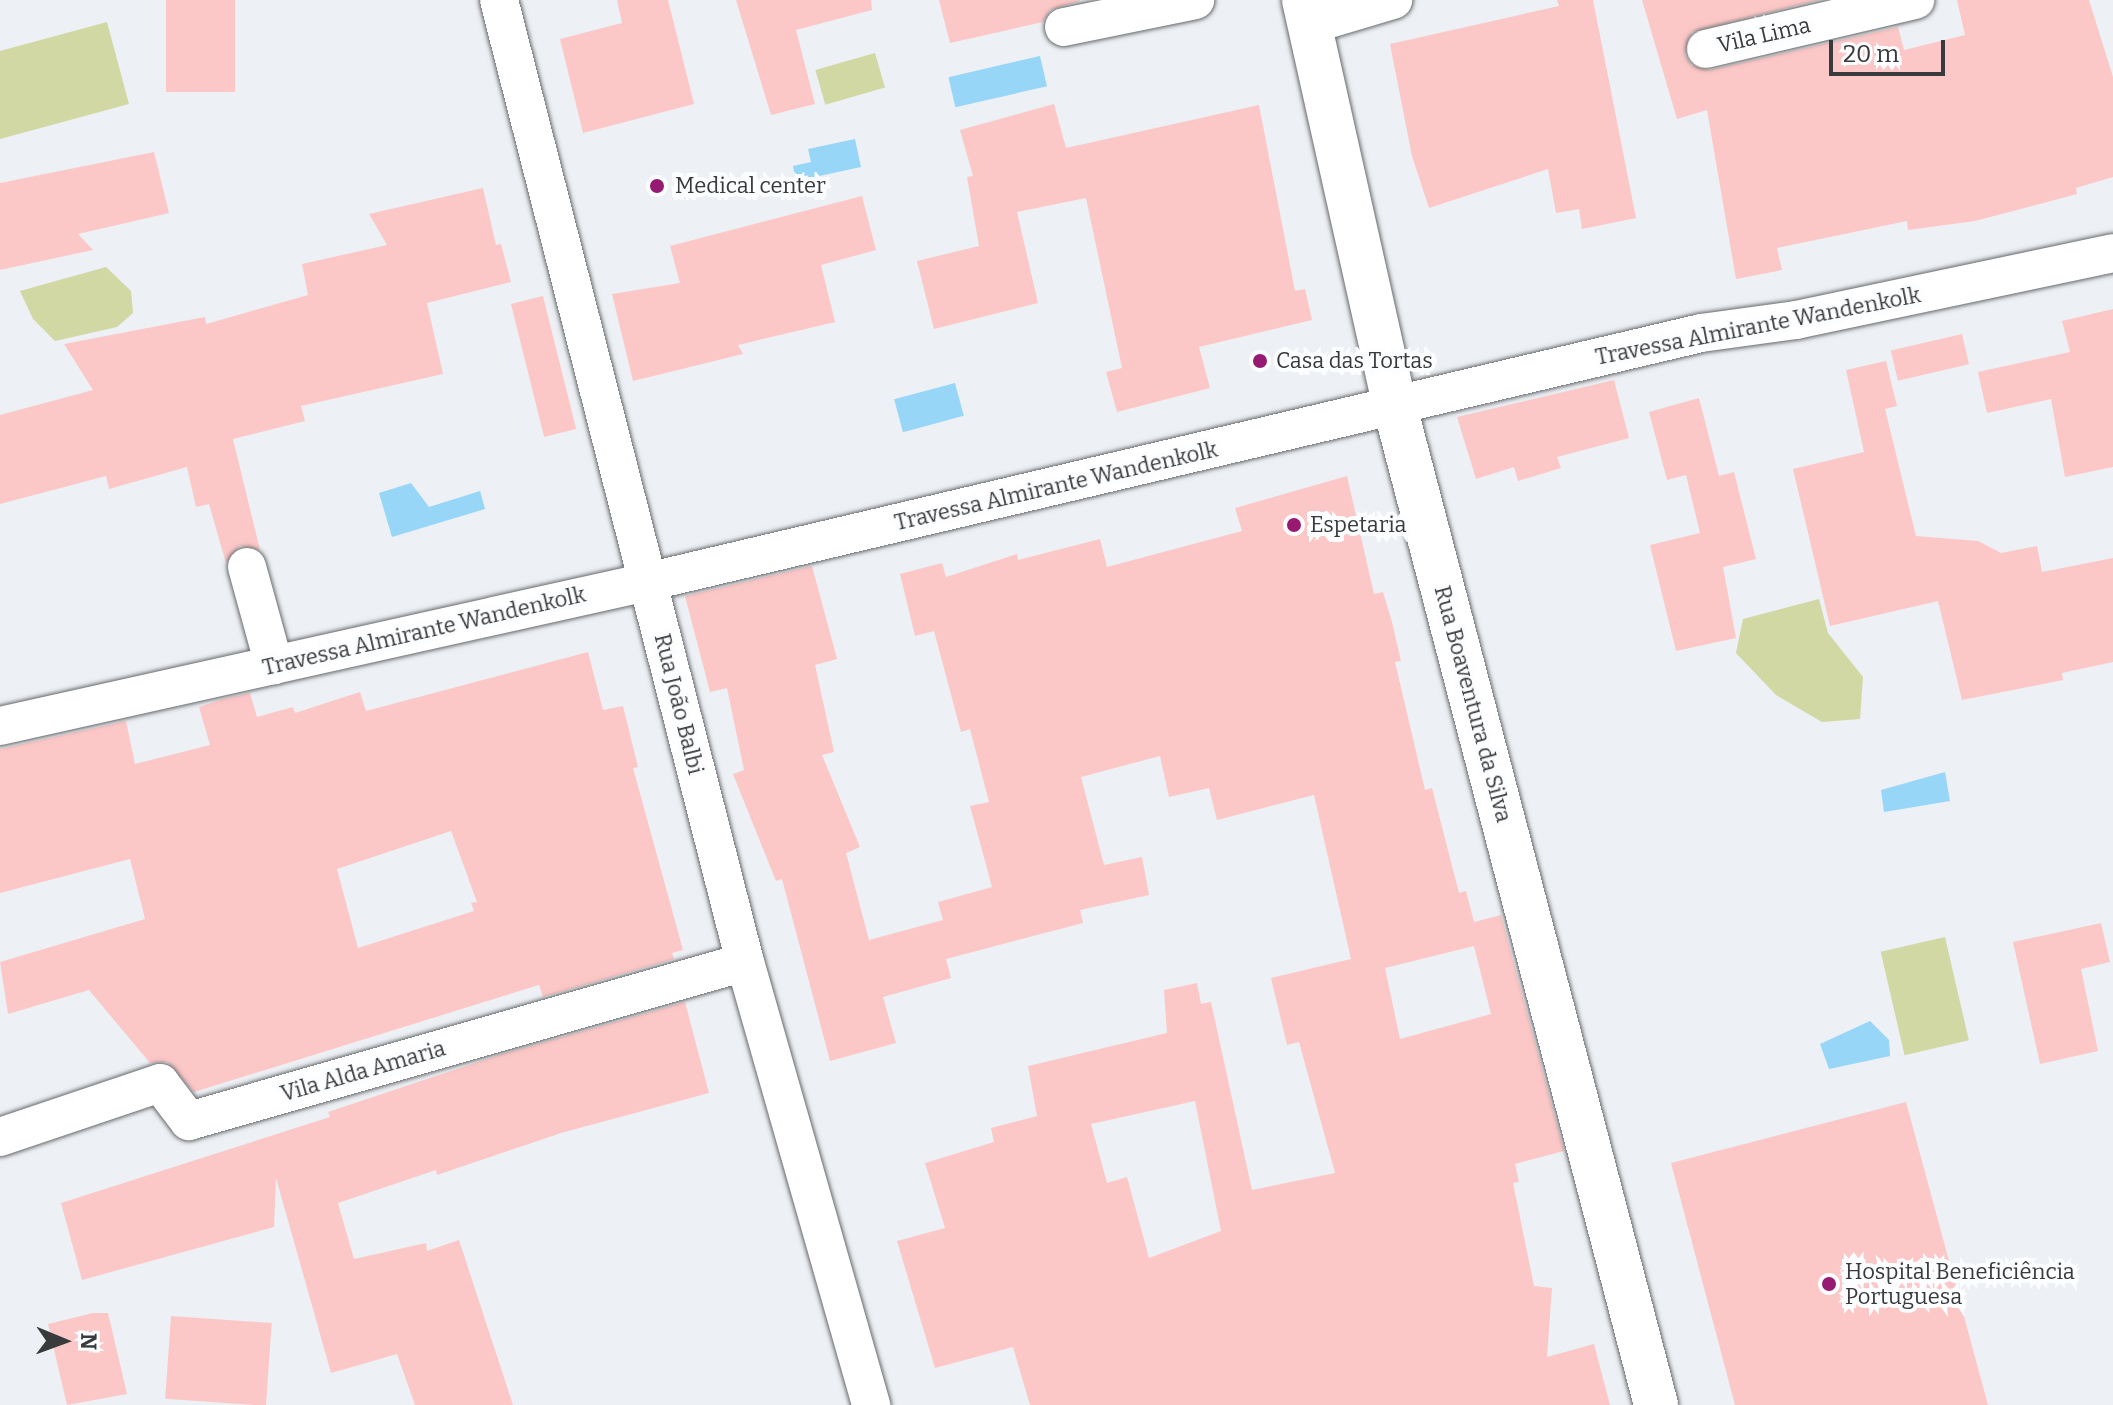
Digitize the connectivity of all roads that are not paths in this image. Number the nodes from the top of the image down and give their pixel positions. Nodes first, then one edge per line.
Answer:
1 (499, 0) edge
2 (1195, 0) edge
3 (1393, 0) edge
4 (1915, 0) edge
5 (1307, 13) edge
6 (1064, 27) dead end
7 (1706, 49) dead end
8 (2113, 253) edge
9 (1395, 407) junction
10 (247, 567) dead end
11 (647, 582) junction
12 (274, 665) junction
13 (0, 726) edge
14 (745, 962) junction
15 (0, 1137) edge
16 (871, 1405) edge
17 (1656, 1405) edge

1 - 11 street, Rua João Balbi
2 - 6 street
3 - 5 street
4 - 7 street, Vila Lima
5 - 9 street, Rua Boaventura da Silva
8 - 9 street, Travessa Almirante Wandenkolk
9 - 11 street, Travessa Almirante Wandenkolk
9 - 17 street, Rua Boaventura da Silva
10 - 12 street
11 - 12 street, Travessa Almirante Wandenkolk
11 - 14 street, Rua João Balbi
12 - 13 street, Travessa Almirante Wandenkolk
14 - 15 street, Vila Alda Amaria
14 - 16 street, Rua João Balbi

